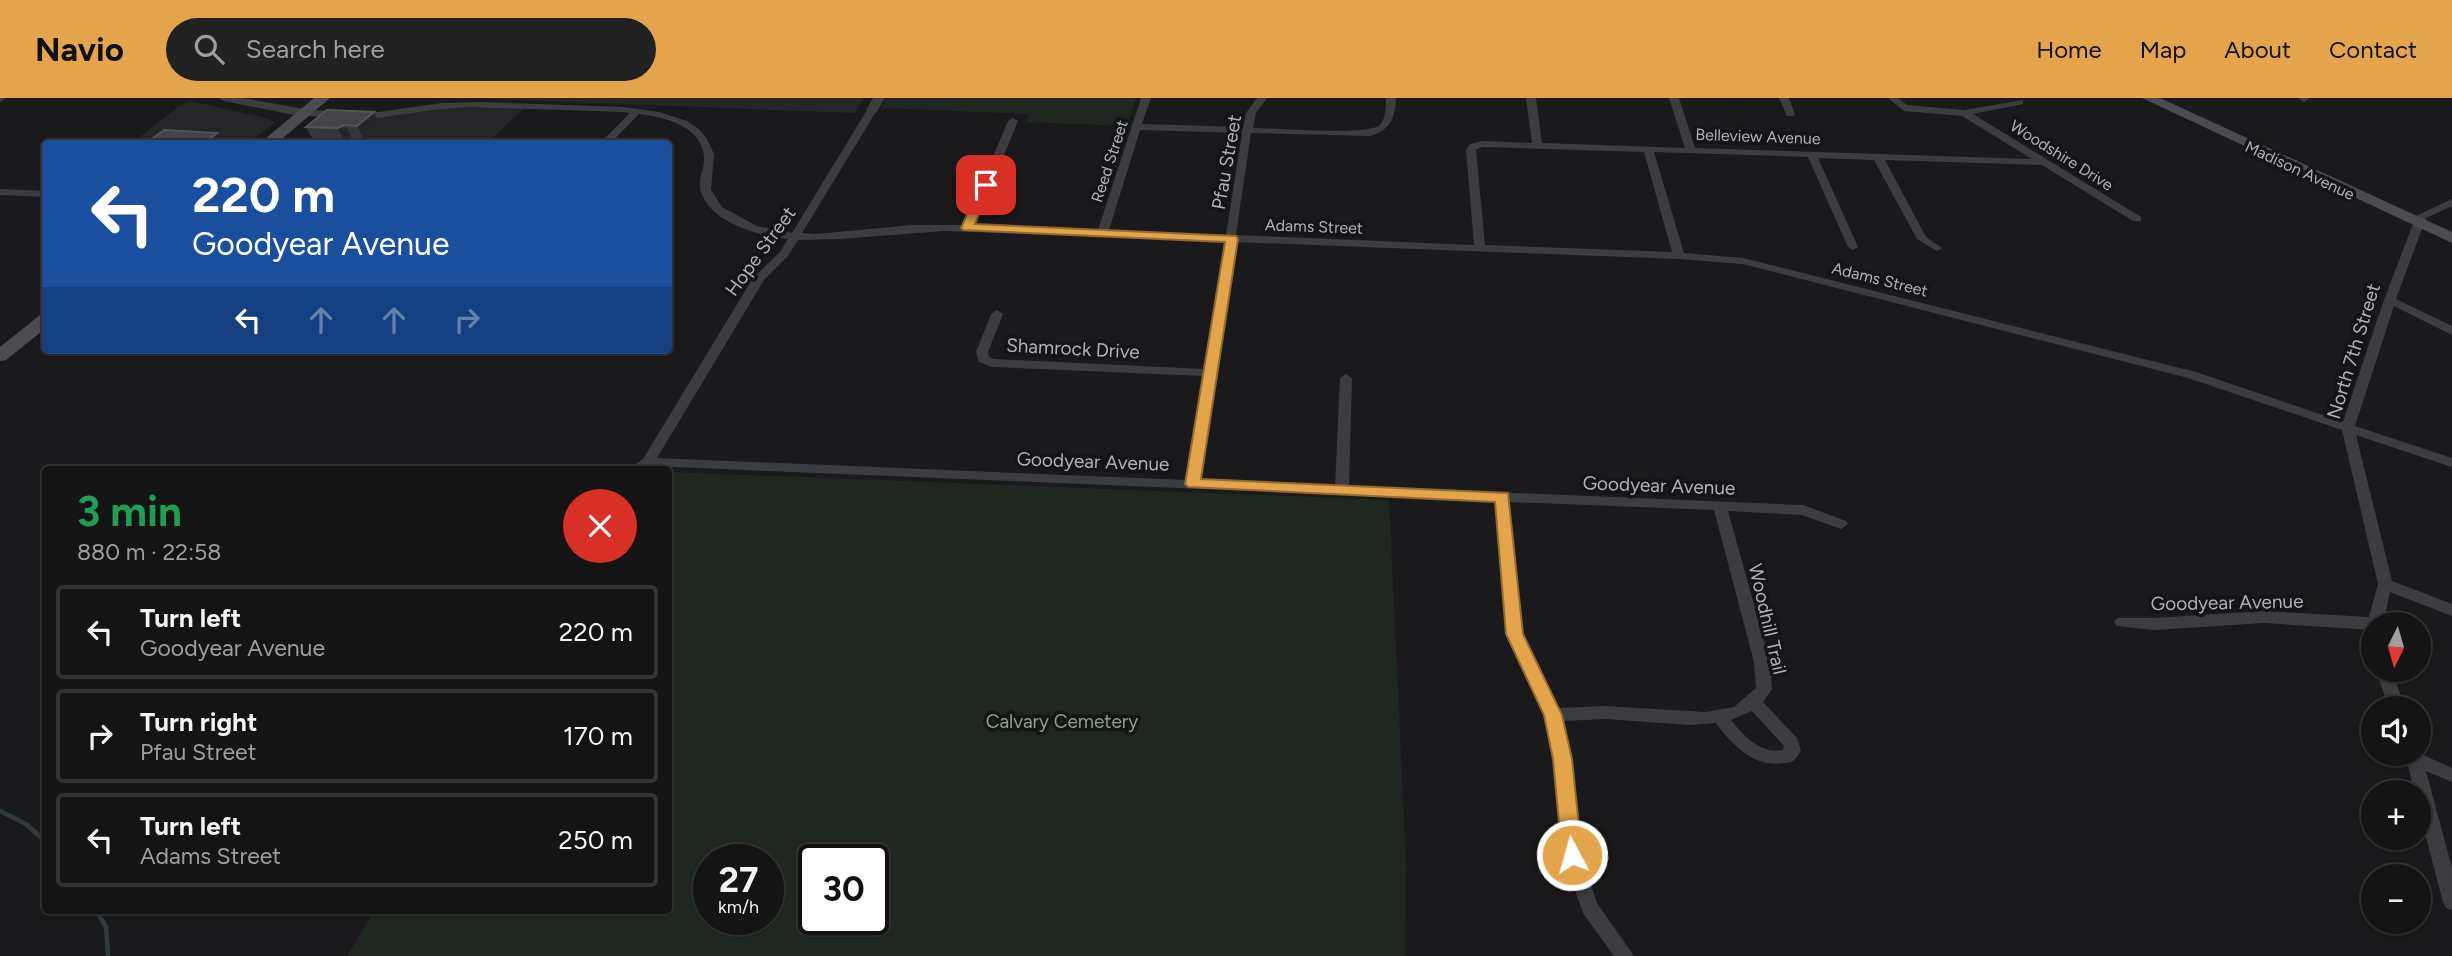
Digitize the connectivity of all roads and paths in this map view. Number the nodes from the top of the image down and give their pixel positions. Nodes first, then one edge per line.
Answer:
1 (224, 98) edge
2 (323, 98) edge
3 (341, 98) edge
4 (879, 98) edge
5 (1146, 98) edge
6 (1262, 98) edge
7 (1391, 98) edge
8 (1531, 98) edge
9 (1674, 98) edge
10 (1784, 98) edge
11 (1893, 98) edge
12 (2149, 98) edge
13 (2164, 98) edge
14 (2020, 102) dead end
15 (872, 110) joint
16 (637, 111) junction
17 (304, 113) junction
18 (1964, 113) junction
19 (322, 114) junction
20 (1790, 114) dead end
21 (1013, 121) dead end
22 (1137, 127) junction
23 (1247, 131) junction
24 (271, 140) edge
25 (290, 140) edge
26 (608, 140) edge
27 (1537, 145) junction
28 (1648, 149) junction
29 (1690, 149) junction
30 (1811, 153) junction
31 (1877, 155) junction
32 (2043, 162) junction
33 (0, 192) edge
34 (42, 194) edge
35 (2452, 202) edge
36 (2137, 219) dead end
37 (2420, 220) junction
38 (968, 228) junction
39 (2452, 229) edge
40 (1102, 234) junction
41 (794, 237) junction
42 (2452, 238) edge
43 (1231, 239) junction
44 (1853, 247) dead end
45 (1480, 248) junction
46 (1937, 248) dead end
47 (1679, 256) junction
48 (2390, 300) junction
49 (997, 314) dead end
50 (42, 322) edge
51 (2452, 331) edge
52 (42, 339) edge
53 (0, 356) edge
54 (0, 372) edge
55 (1210, 373) junction
56 (1346, 378) dead end
57 (2348, 427) junction
58 (2452, 463) edge
59 (642, 466) edge
60 (672, 467) edge
61 (1193, 484) junction
62 (1342, 490) junction
63 (1502, 497) junction
64 (1720, 506) junction
65 (1841, 524) dead end
66 (2385, 584) junction
67 (2452, 610) edge
68 (2378, 612) edge
69 (2122, 622) dead end
70 (2361, 623) edge
71 (1753, 702) junction
72 (1553, 715) junction
73 (1719, 716) junction
74 (2431, 765) edge
75 (2416, 766) edge
76 (2452, 775) edge
77 (2452, 902) edge
78 (1625, 956) edge

1 - 17 street, Adams Street
2 - 17 main road
3 - 19 main road
4 - 15 street, Hope Street
5 - 22 street, Reed Street
6 - 23 street, Pfau Street
7 - 23 street
8 - 27 street
9 - 29 street
10 - 20 street
11 - 18 street, Woodshire Drive
12 - 37 main road, Madison Avenue
13 - 37 main road, Madison Avenue
14 - 18 street
15 - 41 street, Hope Street
16 - 19 street, Adams Street
16 - 26 street
16 - 41 street, Adams Street
17 - 19 street, Adams Street
17 - 24 main road
18 - 32 street, Woodshire Drive
19 - 25 main road
21 - 38 street
22 - 23 street
22 - 40 street, Reed Street
23 - 43 street, Pfau Street
27 - 28 street, Belleview Avenue
27 - 45 street, Belleview Avenue
28 - 29 street, Belleview Avenue
28 - 47 street
29 - 30 street, Belleview Avenue
30 - 31 street, Belleview Avenue
30 - 44 street
31 - 32 street, Belleview Avenue
31 - 46 street
32 - 36 street, Woodshire Drive
33 - 34 street
35 - 37 street
37 - 39 main road, Madison Avenue
37 - 42 main road, Madison Avenue
37 - 48 street, North 7th Street
38 - 40 street, Adams Street
38 - 41 street, Adams Street
40 - 43 street, Adams Street
41 - 59 street, Hope Street
43 - 45 street, Adams Street
43 - 55 street, Pfau Street
45 - 47 street, Adams Street
47 - 57 street, Adams Street
48 - 51 street
48 - 57 street, North 7th Street
49 - 55 street, Shamrock Drive
50 - 53 main road
52 - 54 main road
55 - 61 street, Pfau Street
56 - 62 street
57 - 58 street, Adams Street
57 - 66 street, North 7th Street
60 - 61 street, Goodyear Avenue
61 - 62 street, Goodyear Avenue
62 - 63 street, Goodyear Avenue
63 - 64 street, Goodyear Avenue
63 - 72 street
64 - 65 street, Goodyear Avenue
64 - 71 street, Woodhill Trail
66 - 67 street
66 - 68 street, North 7th Street
69 - 70 street, Goodyear Avenue
71 - 73 street
71 - 73 street
72 - 73 street
72 - 78 street
74 - 76 street
75 - 77 street

